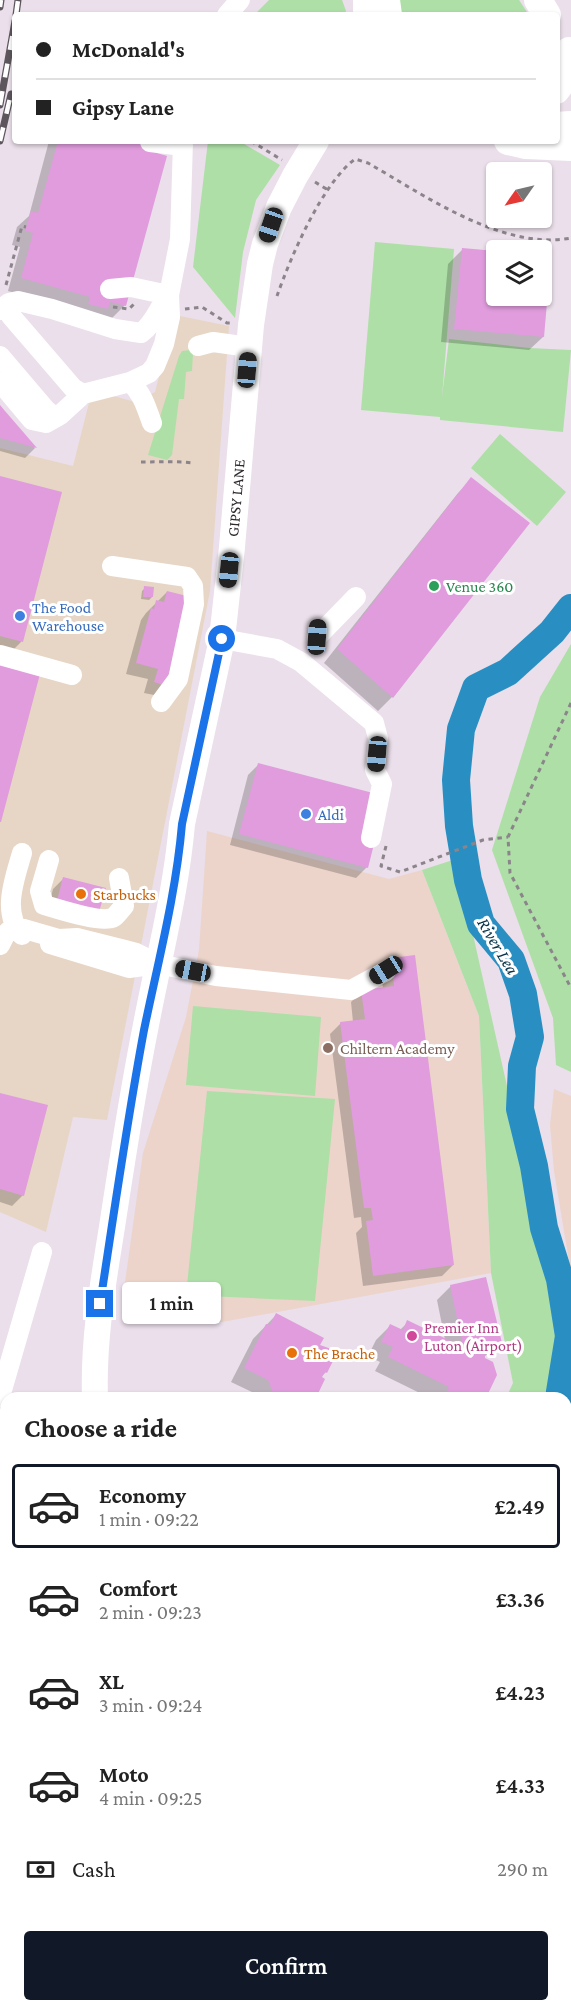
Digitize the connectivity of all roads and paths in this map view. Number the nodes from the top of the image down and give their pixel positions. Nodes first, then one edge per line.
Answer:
1 (240, 0) edge
2 (228, 12) edge
3 (565, 46) edge
4 (560, 85) edge
5 (183, 144) edge
6 (256, 144) edge
7 (314, 144) edge
8 (522, 144) edge
9 (571, 147) edge
10 (282, 160) dead end
11 (315, 182) dead end
12 (328, 190) junction
13 (26, 227) dead end
14 (571, 238) edge
15 (110, 289) dead end
16 (173, 299) junction
17 (5, 301) edge
18 (275, 303) dead end
19 (239, 324) dead end
20 (198, 346) dead end
21 (249, 347) junction
22 (0, 356) edge
23 (0, 382) edge
24 (130, 382) junction
25 (83, 394) junction
26 (60, 415) junction
27 (152, 423) dead end
28 (141, 462) dead end
29 (194, 463) dead end
30 (112, 566) dead end
31 (356, 597) dead end
32 (319, 615) dead end
33 (317, 637) junction
34 (222, 639) junction
35 (0, 655) edge
36 (301, 662) junction
37 (72, 675) dead end
38 (161, 702) dead end
39 (571, 704) edge
40 (508, 837) junction
41 (379, 842) joint
42 (22, 853) dead end
43 (50, 860) dead end
44 (119, 878) dead end
45 (21, 928) junction
46 (0, 945) edge
47 (158, 964) junction
48 (386, 970) dead end
49 (571, 988) edge
50 (42, 1252) dead end
51 (1, 1392) edge
52 (95, 1392) edge

1 - 2 street
3 - 4 highway
5 - 16 street
6 - 10 path
7 - 21 main road, GIPSY LANE
8 - 9 highway
11 - 12 path
12 - 14 path
12 - 18 path
13 - 17 path
15 - 16 street
16 - 17 street
16 - 19 path
16 - 24 street
17 - 25 street
20 - 21 street
21 - 34 main road, GIPSY LANE
22 - 26 street
23 - 26 street
24 - 25 street
24 - 27 street
25 - 26 street
28 - 29 path
30 - 38 street
31 - 33 street
32 - 33 street
33 - 36 street
34 - 36 street
34 - 47 main road, GIPSY LANE
35 - 37 street
36 - 41 street
39 - 40 path
40 - 41 path
40 - 49 path
42 - 45 street
43 - 44 street
45 - 46 street
45 - 47 street
45 - 47 street
47 - 48 street
47 - 52 main road, GIPSY LANE
50 - 51 street

